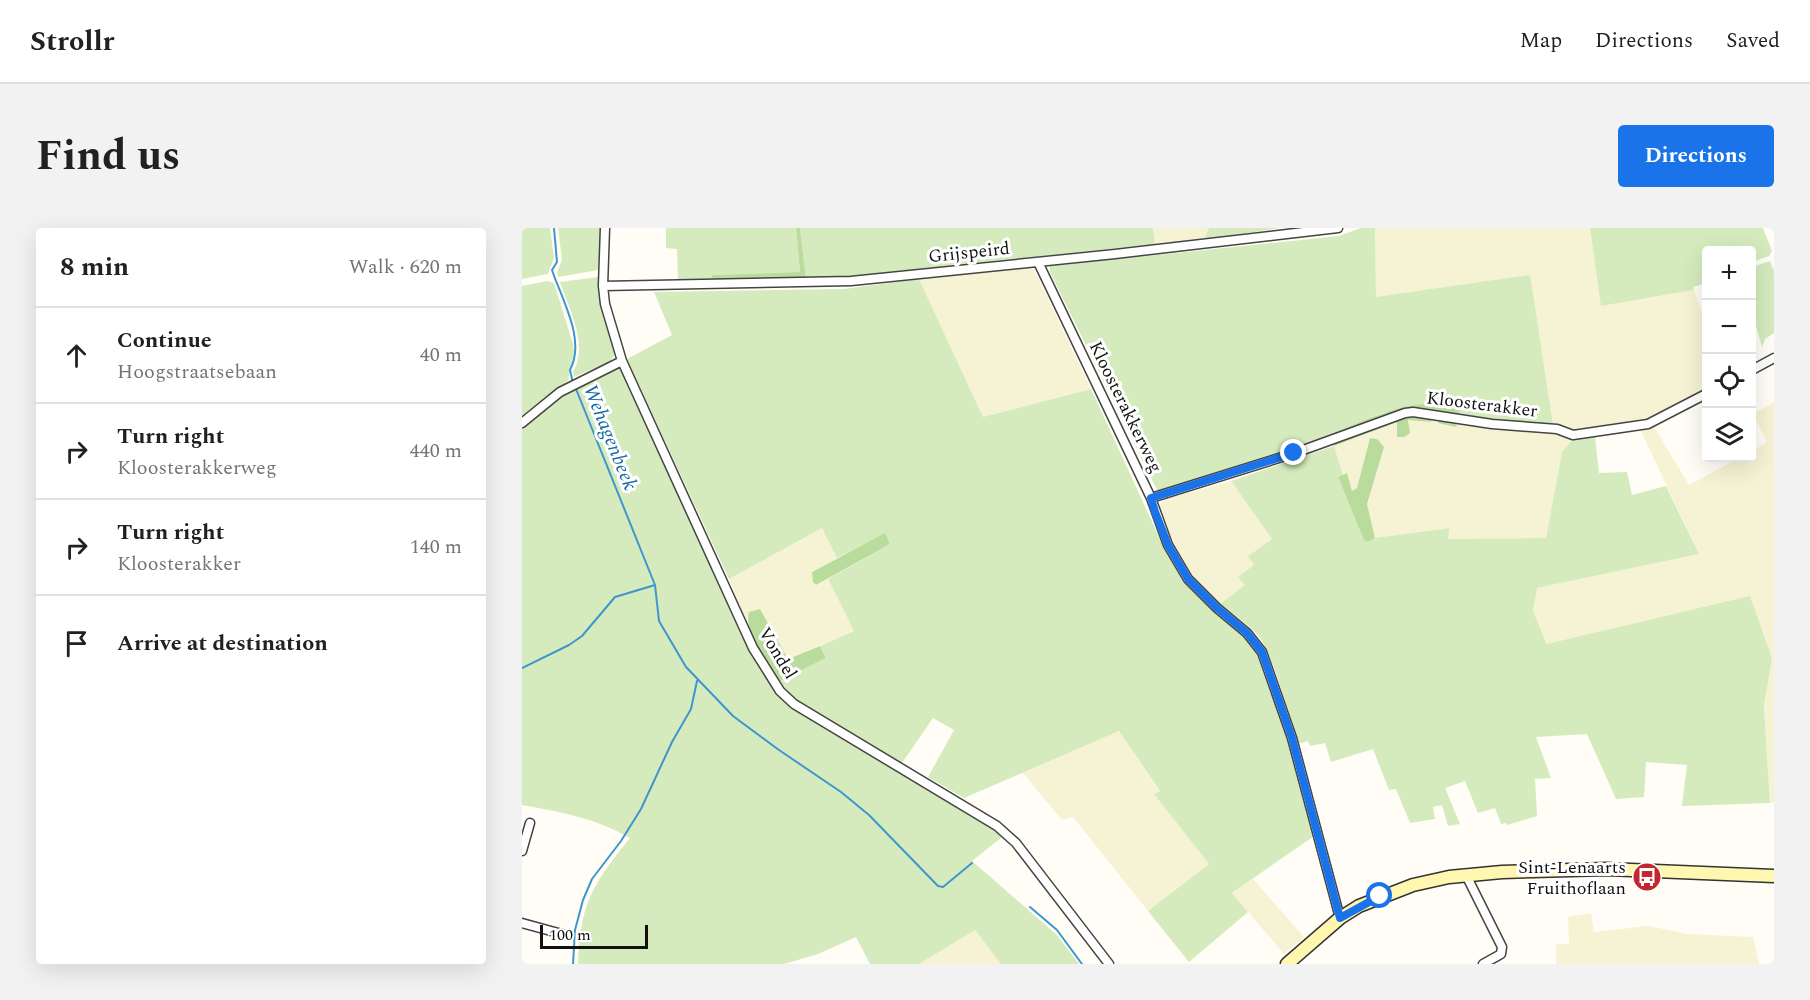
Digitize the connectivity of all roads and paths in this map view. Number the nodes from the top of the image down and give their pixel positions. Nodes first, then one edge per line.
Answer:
1 (605, 228) edge
2 (1338, 228) edge
3 (1038, 262) junction
4 (603, 286) junction
5 (1774, 358) edge
6 (622, 361) junction
7 (1756, 368) edge
8 (1702, 397) edge
9 (522, 423) edge
10 (1151, 498) junction
11 (530, 823) dead end
12 (522, 851) edge
13 (1466, 875) junction
14 (1774, 876) edge
15 (1340, 918) junction
16 (522, 923) edge
17 (562, 934) dead end
18 (1109, 964) edge
19 (1287, 964) edge
20 (1483, 964) edge

1 - 4 street, Vondel
2 - 3 street, Grijspeird
3 - 4 street, Grijspeird
3 - 10 street, Kloosterakkerweg
4 - 6 street, Vondel
5 - 7 street
6 - 9 street
6 - 18 street, Vondel
8 - 10 street, Kloosterakker
10 - 15 street, Kloosterakkerweg
11 - 12 street
13 - 14 main road
13 - 15 main road
13 - 20 street
15 - 19 main road
16 - 17 street

